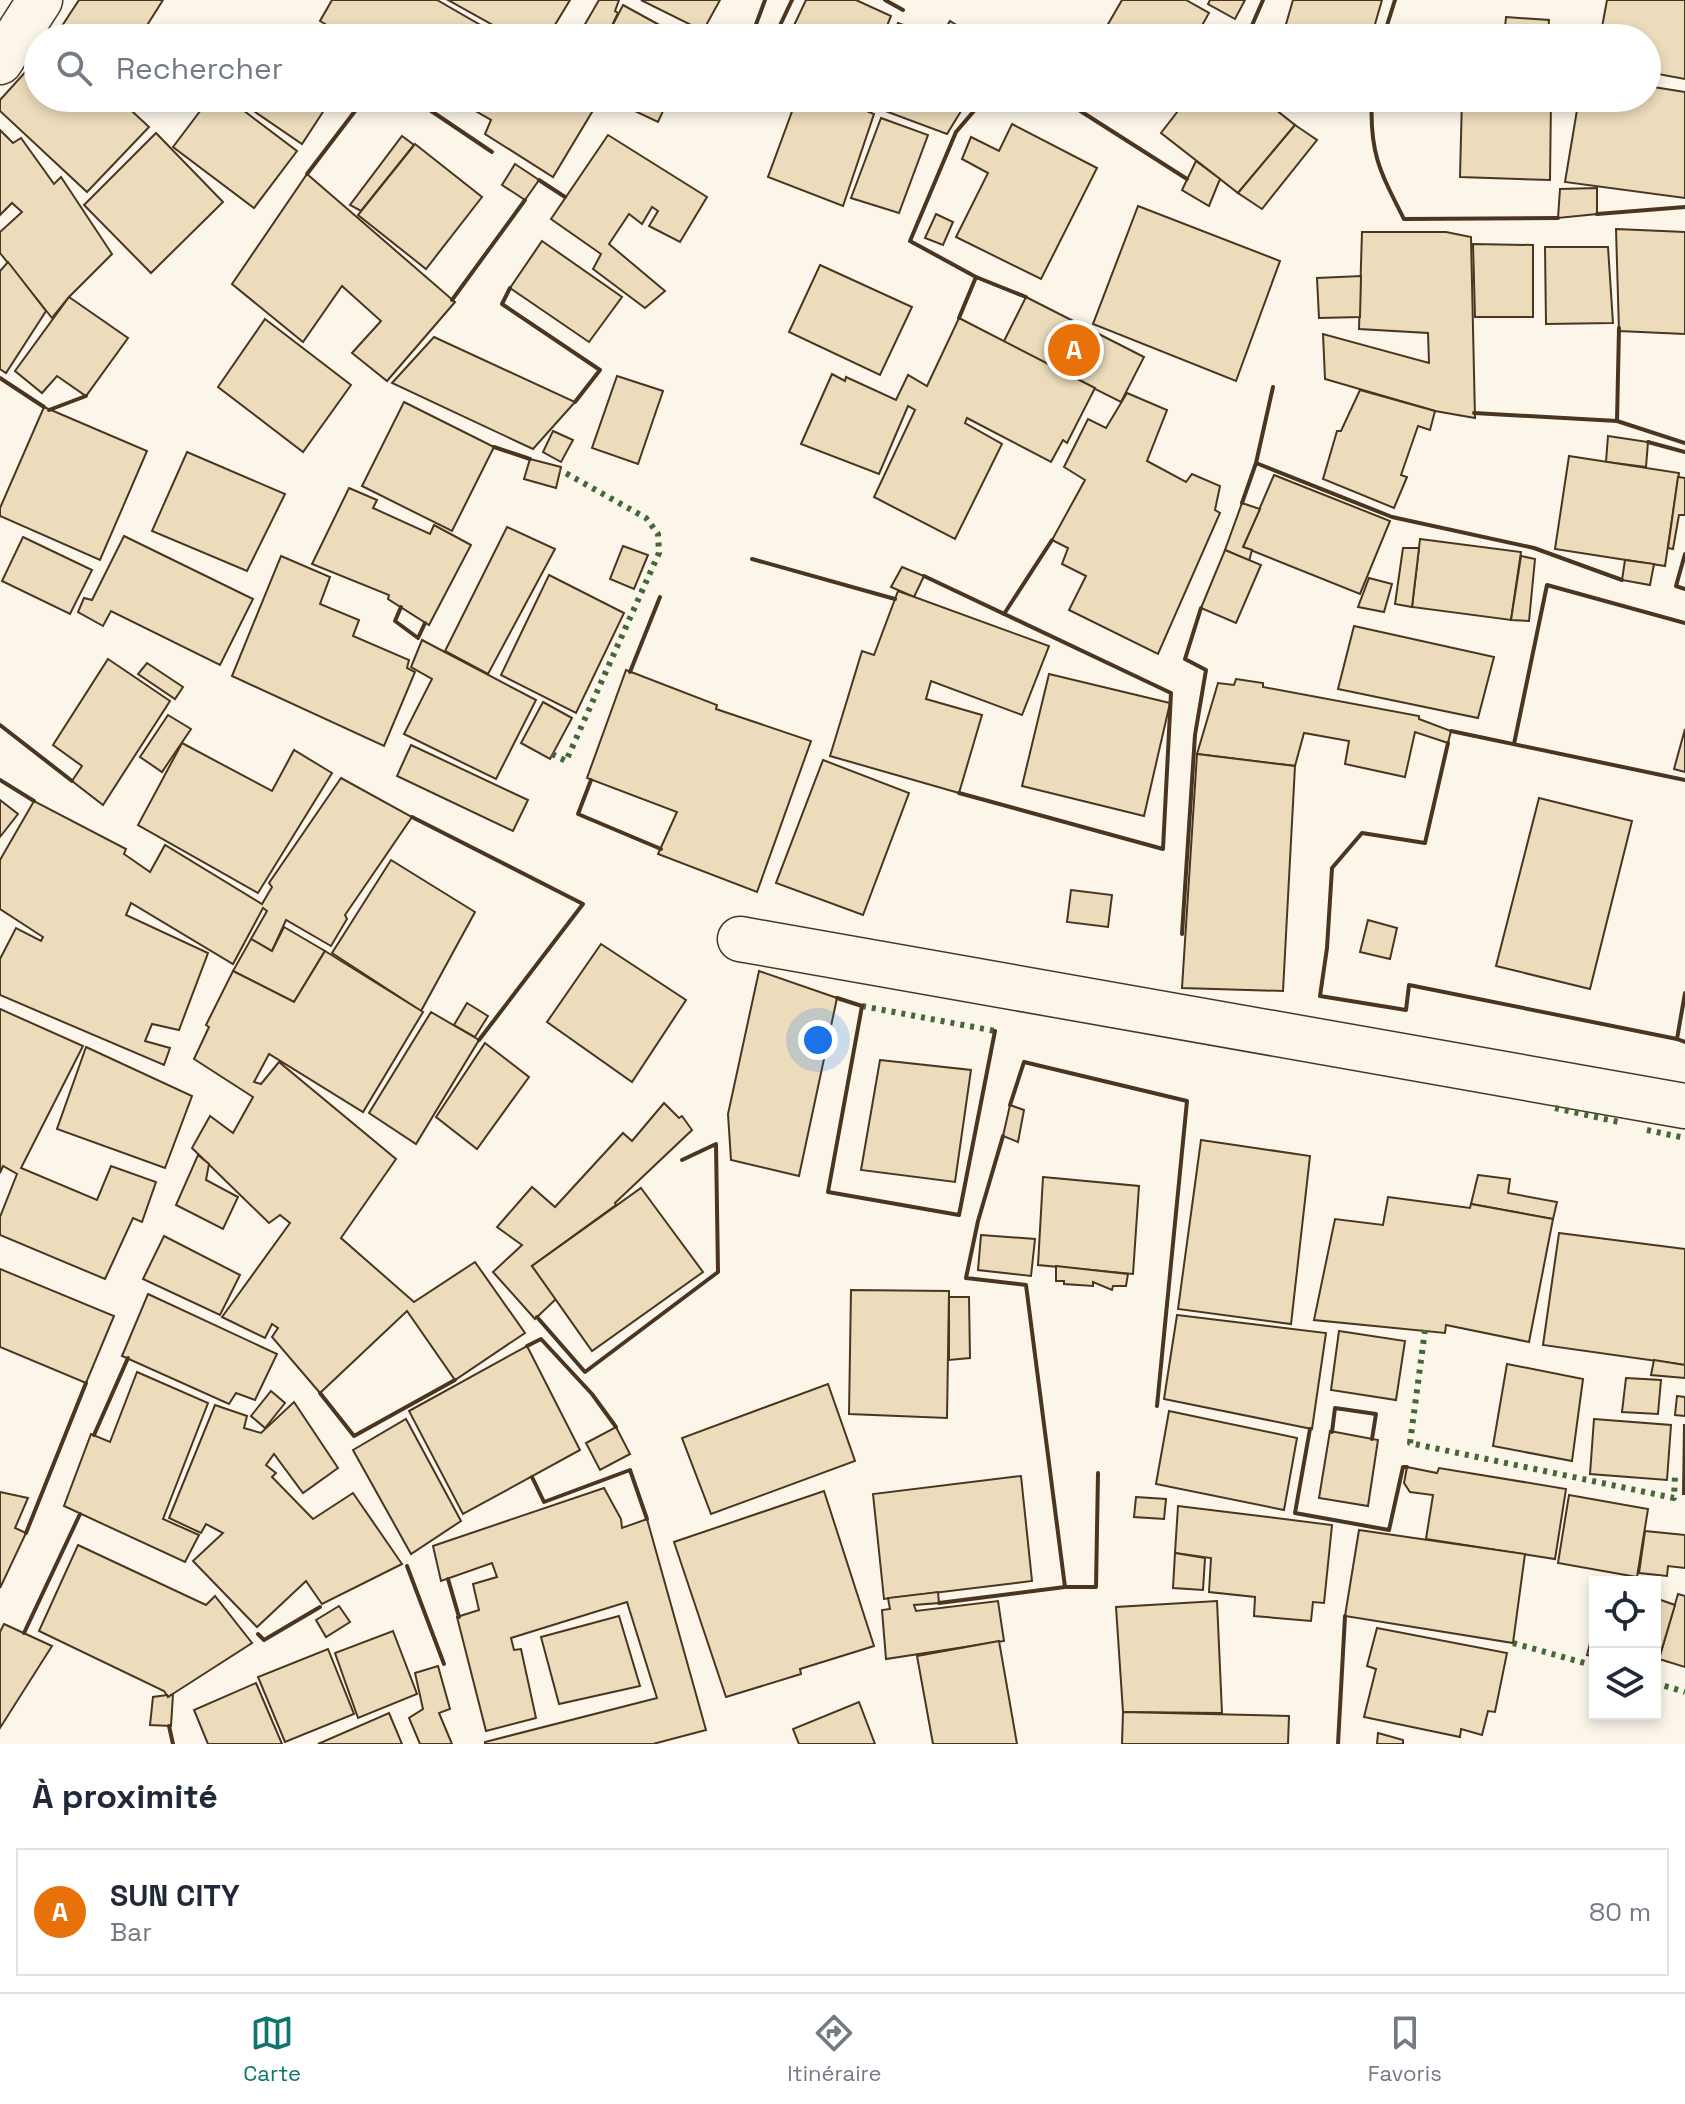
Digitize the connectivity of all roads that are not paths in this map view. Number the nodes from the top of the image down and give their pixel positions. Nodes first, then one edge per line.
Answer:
1 (40, 0) edge
2 (25, 24) edge
3 (24, 25) edge
4 (0, 62) edge
5 (740, 939) dead end
6 (1685, 1106) edge

1 - 2 street
3 - 4 street
5 - 6 street

